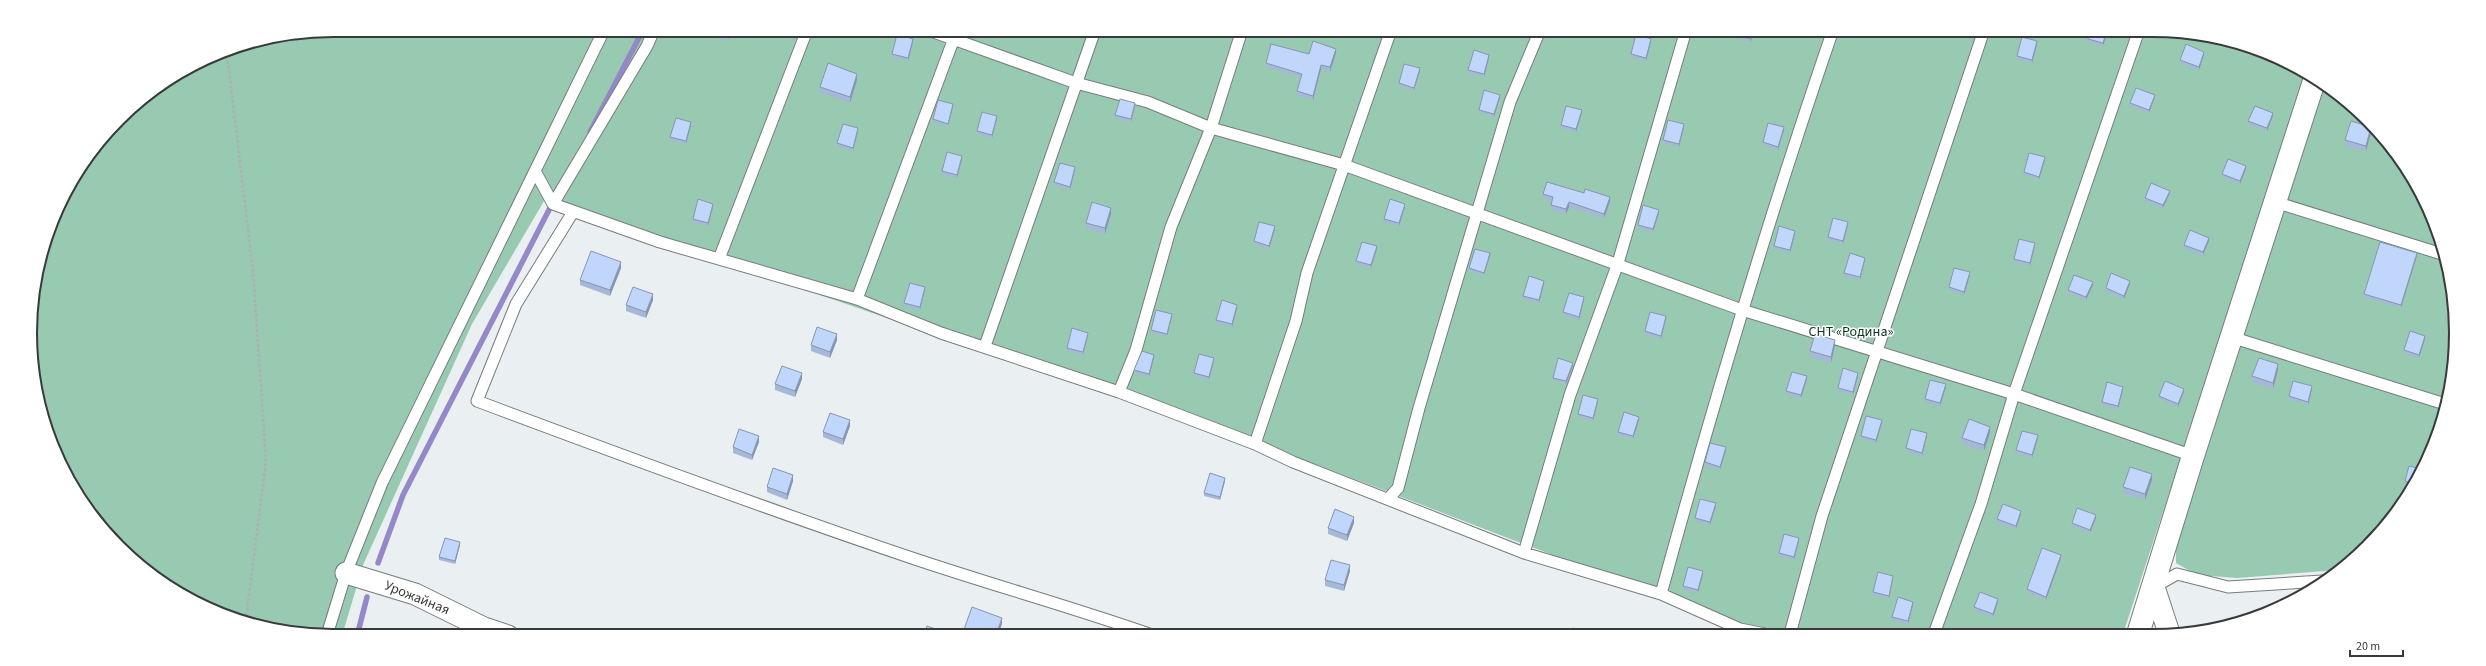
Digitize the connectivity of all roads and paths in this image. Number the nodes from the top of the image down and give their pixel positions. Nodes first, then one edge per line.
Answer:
1 (601, 37) edge
2 (651, 37) edge
3 (804, 37) edge
4 (955, 37) edge
5 (961, 37) edge
6 (1092, 37) edge
7 (1240, 37) edge
8 (1389, 37) edge
9 (1537, 37) edge
10 (1684, 37) edge
11 (1831, 37) edge
12 (1982, 37) edge
13 (2137, 37) edge
14 (226, 58) edge
15 (1076, 83) junction
16 (2313, 84) edge
17 (1211, 128) junction
18 (1344, 165) junction
19 (535, 171) junction
20 (2275, 202) junction
21 (553, 204) junction
22 (573, 212) junction
23 (1477, 212) junction
24 (2438, 253) edge
25 (719, 259) junction
26 (1618, 263) junction
27 (857, 300) junction
28 (1742, 310) junction
29 (2231, 338) junction
30 (985, 346) junction
31 (1876, 350) junction
32 (1119, 392) junction
33 (2014, 394) junction
34 (2441, 402) edge
35 (1255, 444) junction
36 (2193, 456) junction
37 (1389, 498) junction
38 (1524, 553) junction
39 (346, 573) junction
40 (2313, 582) edge
41 (2154, 587) junction
42 (1661, 594) junction
43 (247, 616) edge
44 (2167, 628) edge
45 (329, 629) edge
46 (487, 629) edge
47 (1135, 629) edge
48 (1740, 629) edge
49 (1791, 629) edge
50 (1936, 629) edge
51 (2140, 629) edge

1 - 19 lane
2 - 21 lane
3 - 25 lane
4 - 27 lane
5 - 15 lane
6 - 15 lane
7 - 17 lane
8 - 18 lane
9 - 23 lane
10 - 26 lane
11 - 28 lane
12 - 31 lane
13 - 33 lane
14 - 43 path
15 - 17 lane
15 - 30 lane
16 - 20 street
17 - 18 lane
17 - 32 lane
18 - 23 lane
18 - 35 lane
19 - 21 lane
19 - 39 lane
20 - 24 lane
20 - 29 street
21 - 22 lane
22 - 25 lane
22 - 47 lane
23 - 26 lane
23 - 37 lane
25 - 27 lane
26 - 28 lane
26 - 38 lane
27 - 30 lane
28 - 31 lane
28 - 42 lane
29 - 34 lane
29 - 36 street
30 - 32 lane
31 - 33 lane
31 - 49 lane
32 - 35 lane
33 - 36 lane
33 - 50 lane
35 - 37 lane
36 - 41 street
37 - 38 lane
38 - 42 lane
39 - 45 lane
39 - 46 street, Урожайная
40 - 41 lane
41 - 44 street
41 - 51 street
42 - 48 lane

